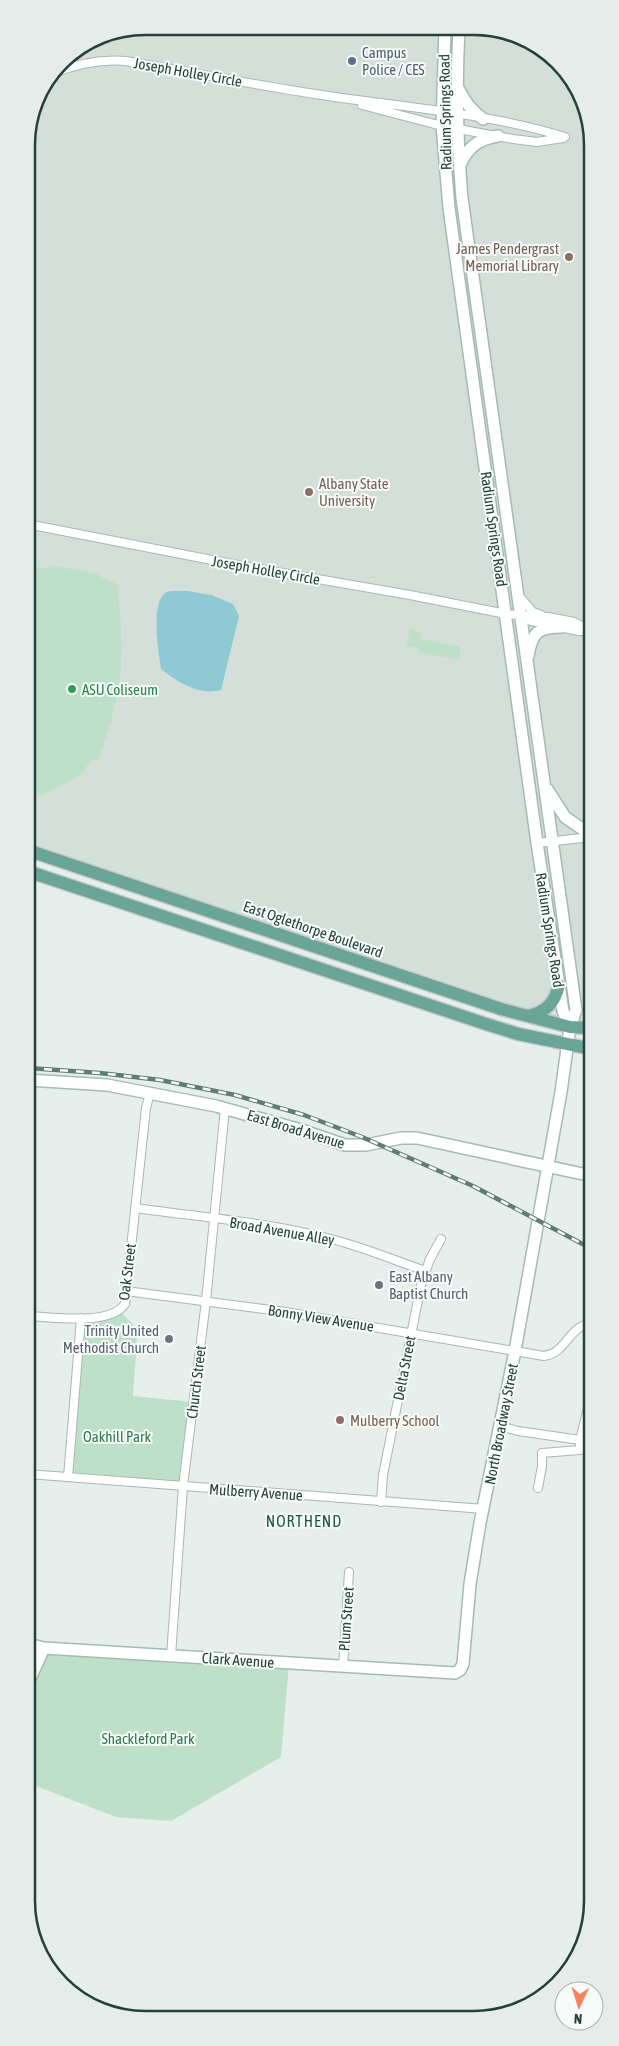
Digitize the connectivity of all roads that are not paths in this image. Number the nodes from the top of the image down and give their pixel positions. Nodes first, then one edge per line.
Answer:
1 (445, 35) edge
2 (459, 35) edge
3 (66, 68) edge
4 (456, 84) junction
5 (324, 96) junction
6 (441, 111) junction
7 (457, 114) junction
8 (483, 119) junction
9 (442, 126) junction
10 (457, 128) junction
11 (498, 136) junction
12 (459, 166) junction
13 (35, 526) edge
14 (516, 591) junction
15 (506, 614) junction
16 (519, 616) junction
17 (548, 617) junction
18 (562, 627) junction
19 (584, 627) edge
20 (584, 629) edge
21 (527, 665) junction
22 (544, 784) junction
23 (584, 831) edge
24 (584, 837) edge
25 (552, 841) junction
26 (537, 844) junction
27 (35, 853) edge
28 (35, 873) edge
29 (559, 985) junction
30 (527, 1016) junction
31 (570, 1026) junction
32 (584, 1027) edge
33 (569, 1045) junction
34 (584, 1048) edge
35 (35, 1080) edge
36 (150, 1093) junction
37 (225, 1108) junction
38 (547, 1167) junction
39 (584, 1174) edge
40 (135, 1208) junction
41 (214, 1219) junction
42 (441, 1239) dead end
43 (425, 1271) junction
44 (126, 1291) junction
45 (206, 1301) junction
46 (35, 1316) edge
47 (81, 1318) junction
48 (584, 1325) edge
49 (410, 1332) junction
50 (515, 1351) junction
51 (500, 1426) junction
52 (584, 1427) edge
53 (580, 1440) junction
54 (35, 1475) edge
55 (68, 1478) junction
56 (183, 1486) junction
57 (538, 1488) dead end
58 (381, 1502) junction
59 (484, 1510) junction
60 (350, 1572) dead end
61 (35, 1646) edge
62 (44, 1648) junction
63 (171, 1656) junction
64 (343, 1667) junction
65 (35, 1668) edge
66 (449, 1673) joint

1 - 6 main road, Radium Springs Road
2 - 4 main road, Radium Springs Road
3 - 5 street, Joseph Holley Circle
4 - 7 main road, Radium Springs Road
4 - 8 main road
5 - 6 street, Joseph Holley Circle
5 - 9 street, Joseph Holley Circle
6 - 7 street, Joseph Holley Circle
6 - 9 main road, Radium Springs Road
7 - 8 street, Joseph Holley Circle
7 - 10 main road, Radium Springs Road
8 - 11 street, Joseph Holley Circle
9 - 10 street, Joseph Holley Circle
9 - 15 main road, Radium Springs Road
10 - 11 street, Joseph Holley Circle
10 - 12 main road, Radium Springs Road
11 - 12 main road
12 - 14 main road, Radium Springs Road
13 - 15 street, Joseph Holley Circle
14 - 16 main road, Radium Springs Road
14 - 17 street
15 - 16 street, Joseph Holley Circle
15 - 26 main road, Radium Springs Road
16 - 17 street
16 - 18 street
16 - 21 main road, Radium Springs Road
17 - 19 street
18 - 20 street
18 - 21 main road
21 - 22 main road, Radium Springs Road
22 - 23 main road
22 - 25 main road, Radium Springs Road
24 - 25 street
25 - 26 street
25 - 31 main road, Radium Springs Road
26 - 29 main road, Radium Springs Road
27 - 30 main road, East Oglethorpe Boulevard
28 - 33 main road
29 - 30 main road
29 - 31 main road, Radium Springs Road
30 - 31 main road, East Oglethorpe Boulevard
31 - 32 main road, East Oglethorpe Boulevard
31 - 33 main road, Radium Springs Road
33 - 34 main road
33 - 38 main road, North Broadway Street
35 - 36 main road, East Broad Avenue
36 - 37 main road, East Broad Avenue
36 - 40 street, Oak Street
37 - 38 main road, East Broad Avenue
37 - 41 street, Church Street
38 - 39 main road, East Broad Avenue
38 - 50 main road, North Broadway Street
40 - 41 street, Broad Avenue Alley
40 - 44 street, Oak Street
41 - 43 street, Broad Avenue Alley
41 - 45 street, Church Street
42 - 43 street, Delta Street
43 - 49 street, Delta Street
44 - 45 street, Bonny View Avenue
44 - 47 street, Oak Street
45 - 49 street, Bonny View Avenue
45 - 56 street, Church Street
46 - 47 street
47 - 55 street
48 - 50 street, Bonny View Avenue
49 - 50 street, Bonny View Avenue
49 - 58 street, Delta Street
50 - 51 main road, North Broadway Street
51 - 53 street
51 - 59 main road, North Broadway Street
52 - 53 street
53 - 57 street
54 - 55 street, Mulberry Avenue
55 - 56 street, Mulberry Avenue
56 - 58 street, Mulberry Avenue
56 - 63 street, Church Street
58 - 59 street, Mulberry Avenue
59 - 66 main road, North Broadway Street
60 - 64 street, Plum Street
61 - 62 main road, Clark Avenue
62 - 63 main road, Clark Avenue
62 - 65 main road
63 - 64 main road, Clark Avenue
64 - 66 main road, Clark Avenue

